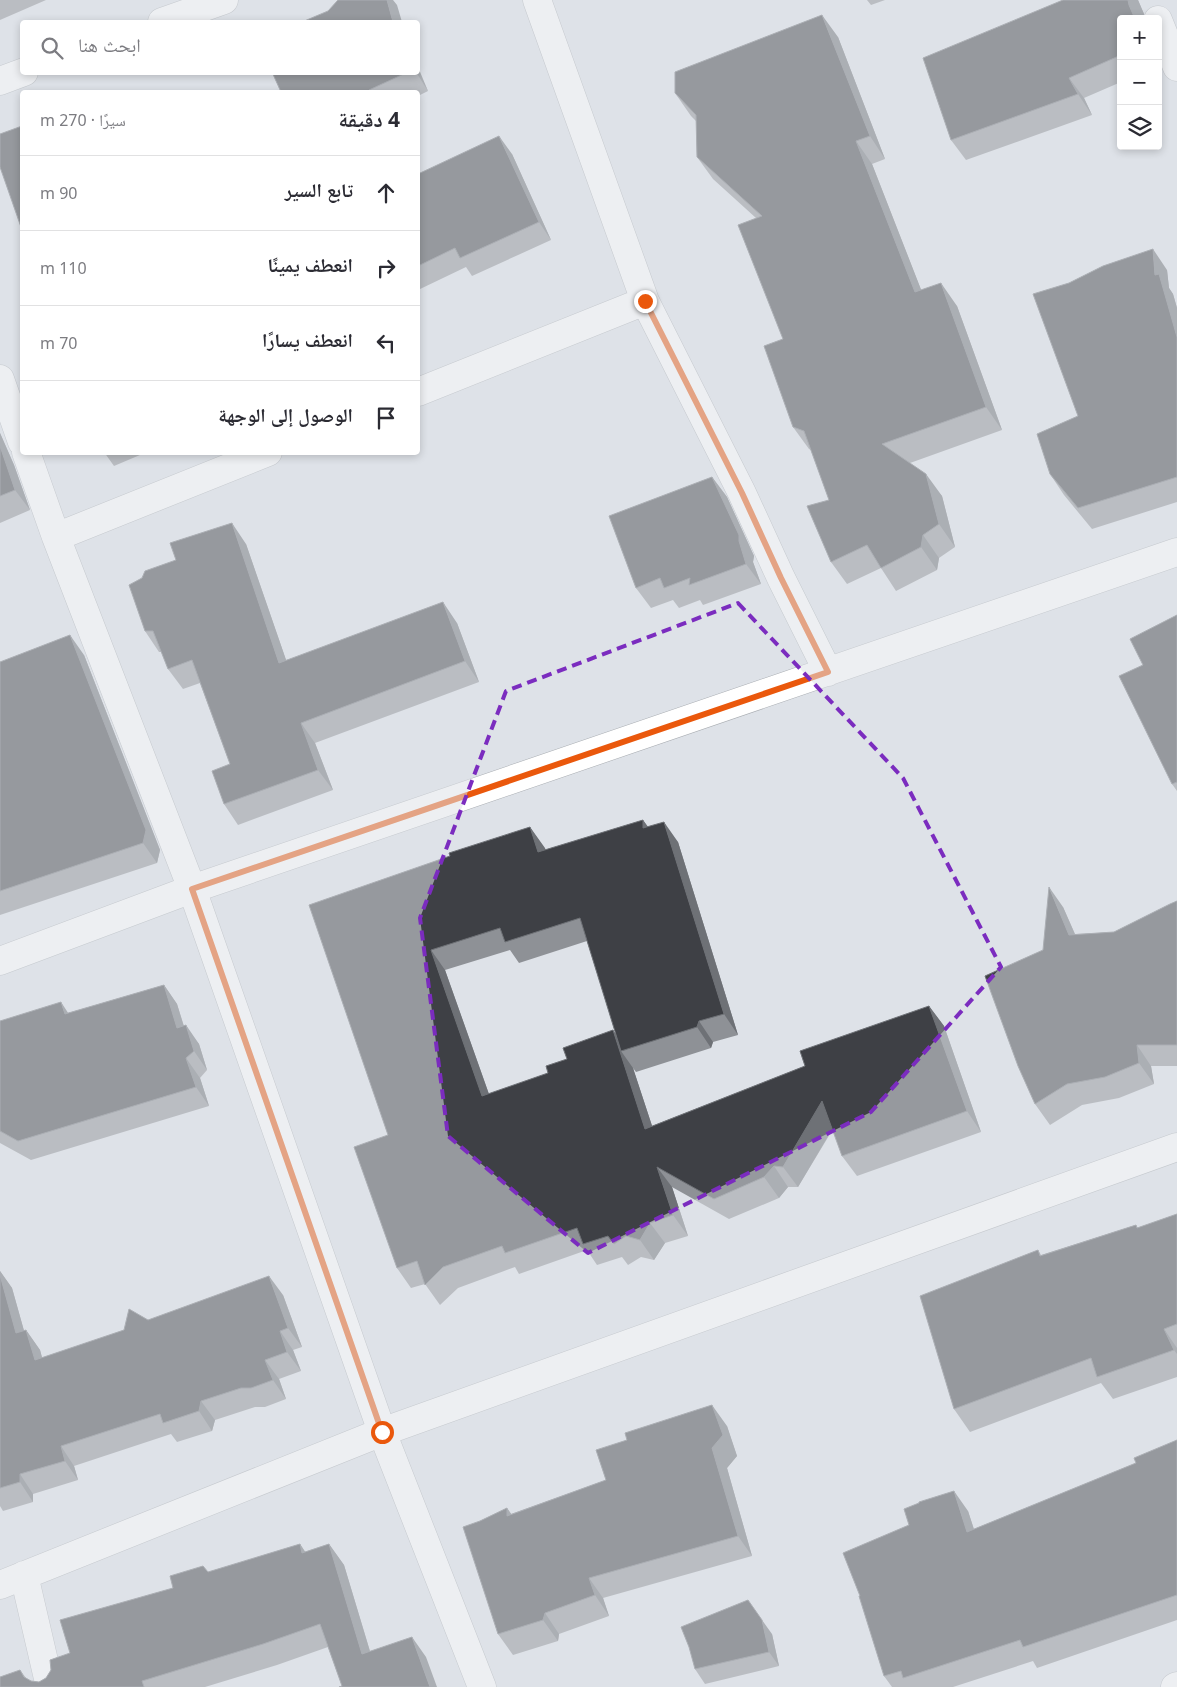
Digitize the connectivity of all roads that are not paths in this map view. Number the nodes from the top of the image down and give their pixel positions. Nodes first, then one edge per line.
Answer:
1 (224, 0) edge
2 (537, 0) edge
3 (1150, 0) edge
4 (1156, 15) edge
5 (168, 20) edge
6 (1162, 29) edge
7 (1177, 67) edge
8 (20, 74) edge
9 (0, 81) edge
10 (645, 301) junction
11 (0, 379) edge
12 (420, 391) edge
13 (20, 436) edge
14 (27, 455) edge
15 (261, 455) edge
16 (56, 537) junction
17 (1177, 552) edge
18 (828, 672) junction
19 (192, 889) junction
20 (0, 961) edge
21 (1177, 1147) edge
22 (382, 1432) junction
23 (12, 1580) edge
24 (50, 1687) edge
25 (482, 1687) edge

1 - 5 street
2 - 10 street
3 - 4 street
6 - 7 street
8 - 9 street
10 - 12 street
10 - 18 street
11 - 13 street
14 - 16 street
15 - 16 street
16 - 19 street
17 - 18 street
18 - 19 street
19 - 20 street
19 - 22 street
21 - 22 street
22 - 23 street
22 - 25 street
23 - 24 street

